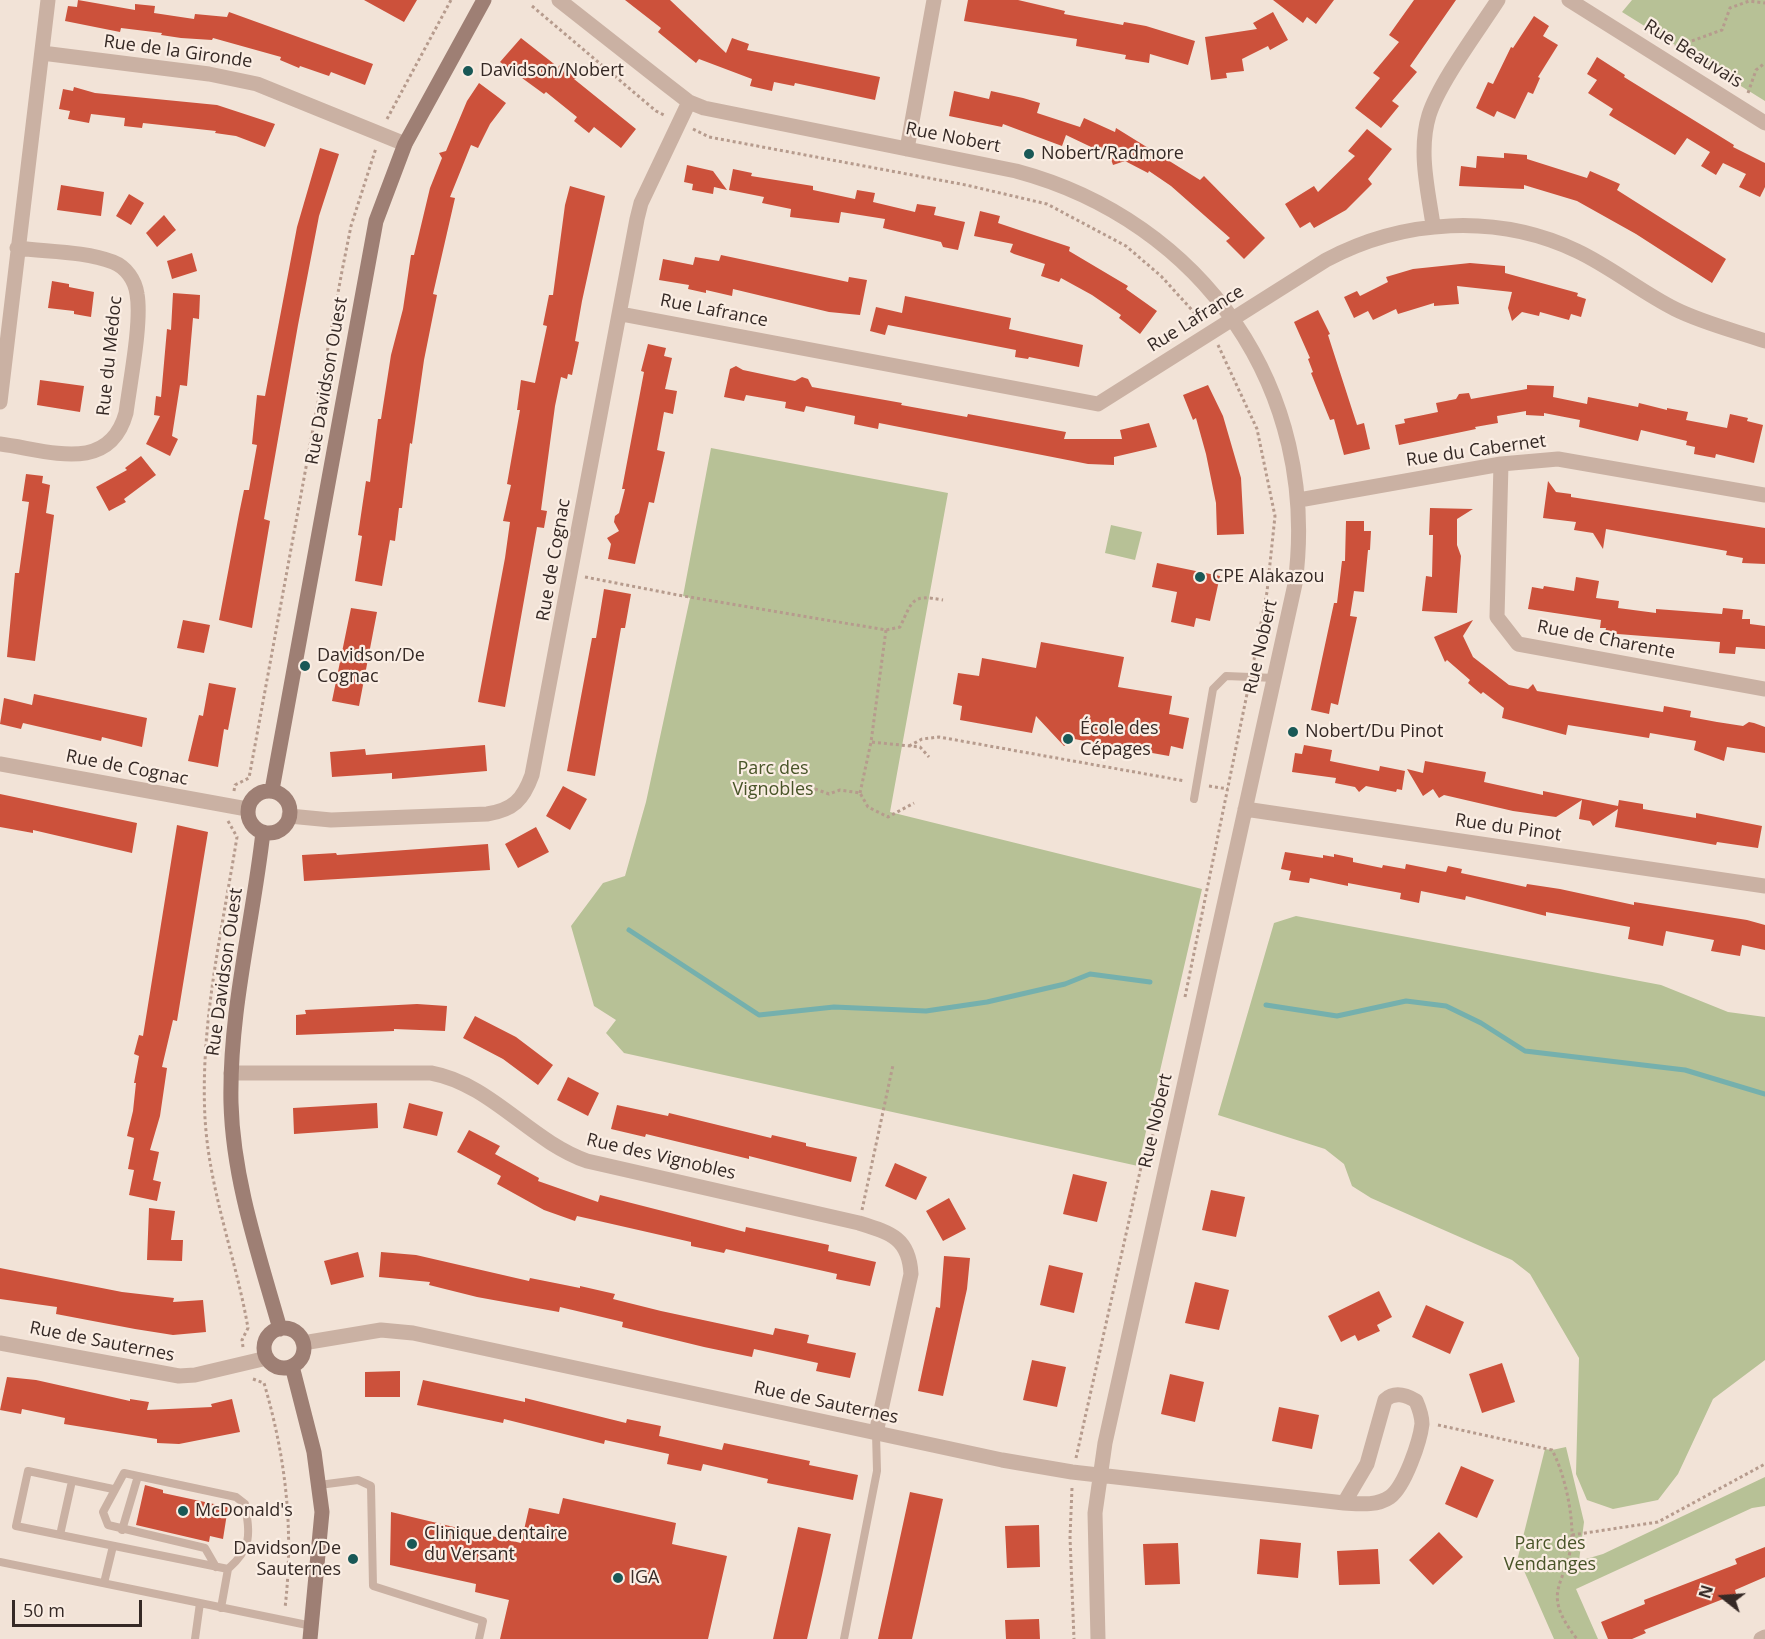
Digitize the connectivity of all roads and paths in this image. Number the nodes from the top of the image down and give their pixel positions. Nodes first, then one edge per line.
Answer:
1 (48, 0) edge
2 (484, 0) edge
3 (559, 0) edge
4 (934, 0) edge
5 (1498, 0) edge
6 (1569, 0) edge
7 (1765, 3) edge
8 (532, 6) dead end
9 (42, 53) junction
10 (1665, 60) junction
11 (1765, 63) edge
12 (689, 102) junction
13 (1744, 110) junction
14 (668, 117) dead end
15 (1765, 123) edge
16 (694, 130) dead end
17 (405, 144) junction
18 (907, 149) junction
19 (1433, 225) junction
20 (17, 248) junction
21 (621, 314) junction
22 (1233, 319) junction
23 (1210, 333) junction
24 (1765, 341) edge
25 (0, 402) edge
26 (0, 444) edge
27 (1501, 464) junction
28 (1765, 495) edge
29 (1299, 500) junction
30 (572, 574) junction
31 (943, 600) dead end
32 (886, 630) junction
33 (1251, 676) junction
34 (1275, 678) junction
35 (1765, 689) edge
36 (871, 742) junction
37 (909, 746) junction
38 (929, 757) dead end
39 (0, 764) edge
40 (1197, 784) junction
41 (814, 789) dead end
42 (1228, 789) junction
43 (272, 790) junction
44 (860, 794) junction
45 (1194, 799) dead end
46 (914, 803) dead end
47 (247, 809) junction
48 (1245, 809) junction
49 (289, 816) junction
50 (263, 832) junction
51 (1765, 886) edge
52 (1184, 1005) dead end
53 (893, 1065) dead end
54 (231, 1073) junction
55 (1160, 1117) dead end
56 (860, 1223) junction
57 (280, 1329) junction
58 (0, 1343) edge
59 (303, 1343) junction
60 (267, 1358) junction
61 (292, 1366) junction
62 (249, 1372) dead end
63 (1422, 1421) junction
64 (876, 1433) junction
65 (1765, 1464) edge
66 (1072, 1472) junction
67 (1099, 1475) junction
68 (138, 1476) junction
69 (72, 1481) junction
70 (319, 1485) junction
71 (113, 1489) junction
72 (1344, 1503) junction
73 (122, 1530) junction
74 (60, 1535) junction
75 (1572, 1535) junction
76 (112, 1546) junction
77 (0, 1562) edge
78 (216, 1567) junction
79 (228, 1569) junction
80 (104, 1583) junction
81 (200, 1603) junction
82 (221, 1608) junction
83 (284, 1621) junction
84 (312, 1633) edge
85 (1765, 1637) edge
86 (195, 1639) edge
87 (479, 1639) edge
88 (844, 1639) edge
89 (1074, 1639) edge
90 (1098, 1639) edge
91 (1577, 1639) edge
92 (1761, 1639) edge

1 - 9 street
2 - 17 street, Rue Davidson Ouest
3 - 12 street, Rue Nobert
4 - 18 street
5 - 19 street
6 - 10 street, Rue Beauvais
7 - 10 path
8 - 14 path
9 - 17 street, Rue de la Gironde
9 - 20 street
10 - 13 street, Rue Beauvais
11 - 13 path
12 - 18 street, Rue Nobert
12 - 21 street, Rue de Cognac
13 - 15 street, Rue Beauvais
16 - 23 path
17 - 43 street, Rue Davidson Ouest
18 - 22 street, Rue Nobert
19 - 22 street, Rue Lafrance
19 - 24 street, Rue Lafrance
20 - 25 street
20 - 26 street, Rue du Médoc
21 - 23 street, Rue Lafrance
21 - 30 street, Rue de Cognac
22 - 23 street, Rue Lafrance
22 - 29 street, Rue Nobert
23 - 33 path
27 - 28 street, Rue du Cabernet
27 - 29 street, Rue du Cabernet
27 - 35 street, Rue de Charente
29 - 34 street, Rue Nobert
30 - 32 path
30 - 49 street, Rue de Cognac
31 - 32 path
32 - 36 path
33 - 34 lane
33 - 40 lane
33 - 42 path
34 - 48 street, Rue Nobert
36 - 37 path
36 - 44 path
37 - 38 path
37 - 40 path
39 - 47 street, Rue de Cognac
40 - 42 path
40 - 45 lane
41 - 44 path
42 - 52 path
43 - 47 street
43 - 49 street
44 - 46 path
47 - 50 street
48 - 51 street, Rue du Pinot
48 - 67 street, Rue Nobert
49 - 50 street
50 - 54 street, Rue Davidson Ouest
53 - 56 path
54 - 56 street, Rue des Vignobles
54 - 57 street, Rue Davidson Ouest
55 - 66 path
56 - 64 street, Rue des Vignobles
57 - 59 street
57 - 60 street
58 - 60 street, Rue de Sauternes
59 - 61 street
59 - 64 street, Rue de Sauternes
60 - 61 street
61 - 70 street
62 - 83 path
63 - 72 street, Rue de Sauternes
63 - 72 street
63 - 75 path
64 - 66 street, Rue de Sauternes
64 - 88 lane
65 - 75 path
66 - 67 street, Rue de Sauternes
66 - 89 path
67 - 72 street, Rue de Sauternes
67 - 90 street, Rue Nobert
68 - 71 lane
68 - 73 lane
68 - 79 lane
69 - 71 lane
69 - 74 lane
69 - 74 lane
70 - 84 street
70 - 87 lane
71 - 73 lane
73 - 78 lane
74 - 76 lane
75 - 91 path
76 - 78 lane
76 - 80 lane
77 - 80 lane
78 - 79 lane
79 - 82 lane
80 - 81 lane
81 - 82 lane
81 - 86 lane
82 - 83 lane
83 - 84 lane
85 - 92 street

